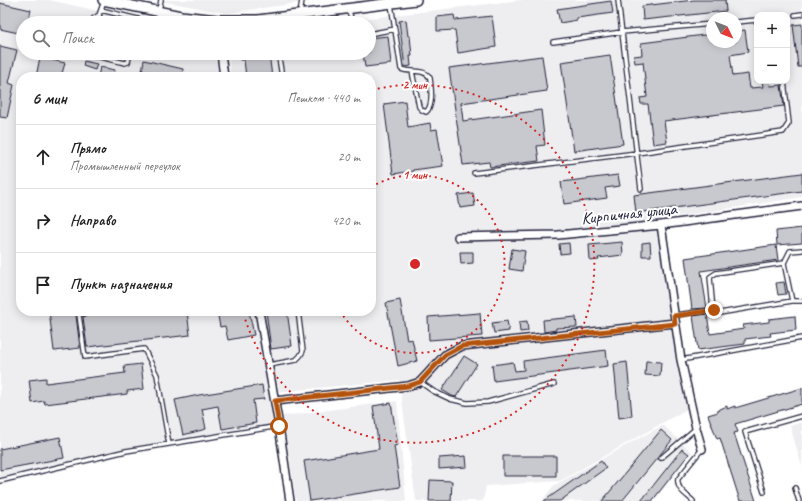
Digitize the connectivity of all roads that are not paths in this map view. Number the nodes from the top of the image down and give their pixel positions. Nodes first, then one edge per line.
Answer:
1 (104, 0) edge
2 (161, 0) edge
3 (302, 0) edge
4 (416, 0) edge
5 (618, 0) edge
6 (391, 3) junction
7 (349, 9) junction
8 (101, 10) junction
9 (159, 12) junction
10 (802, 14) edge
11 (99, 15) edge
12 (300, 15) junction
13 (796, 15) dead end
14 (121, 16) edge
15 (181, 16) edge
16 (292, 16) edge
17 (350, 16) edge
18 (754, 20) edge
19 (742, 21) edge
20 (706, 25) edge
21 (394, 29) junction
22 (622, 32) junction
23 (376, 33) edge
24 (553, 42) dead end
25 (113, 60) edge
26 (128, 60) edge
27 (222, 60) edge
28 (279, 60) edge
29 (412, 71) junction
30 (223, 72) edge
31 (281, 72) edge
32 (784, 84) edge
33 (637, 153) junction
34 (474, 173) dead end
35 (641, 189) dead end
36 (802, 206) edge
37 (661, 225) junction
38 (458, 238) dead end
39 (802, 250) edge
40 (784, 263) junction
41 (802, 300) edge
42 (792, 301) junction
43 (714, 310) junction
44 (79, 316) edge
45 (260, 316) edge
46 (299, 316) edge
47 (674, 316) junction
48 (675, 324) junction
49 (802, 338) edge
50 (681, 360) junction
51 (268, 365) junction
52 (420, 382) junction
53 (554, 384) dead end
54 (275, 401) junction
55 (802, 416) edge
56 (279, 426) junction
57 (696, 428) junction
58 (169, 444) junction
59 (702, 449) joint
60 (661, 458) dead end
61 (0, 481) edge
62 (795, 488) dead end
63 (764, 492) dead end
64 (290, 501) edge
65 (693, 501) edge
66 (799, 501) edge

1 - 8 lane
1 - 9 street
2 - 9 lane
3 - 12 lane
4 - 6 street
5 - 22 lane
6 - 7 street
6 - 21 lane
7 - 12 street
7 - 17 lane
8 - 11 lane
8 - 14 lane
9 - 15 street
10 - 13 lane
12 - 16 street
18 - 19 lane
20 - 22 lane
21 - 23 lane
21 - 29 lane
22 - 24 lane
22 - 33 lane
25 - 26 lane
27 - 30 street
28 - 31 lane
29 - 29 lane
32 - 33 lane
33 - 34 lane
33 - 35 lane
36 - 37 street, Кирпичная улица
37 - 38 street, Кирпичная улица
37 - 47 street
39 - 40 lane
40 - 42 lane
40 - 43 lane
41 - 42 lane
42 - 43 lane
43 - 47 lane
44 - 58 lane
45 - 51 street
46 - 51 lane
47 - 48 street
48 - 50 street
48 - 52 street
49 - 50 lane
50 - 57 street
51 - 54 street
52 - 53 lane
52 - 54 street
54 - 56 street
55 - 63 lane
56 - 58 lane
56 - 64 street
57 - 59 street
57 - 60 lane
58 - 61 lane
59 - 65 lane
62 - 66 lane

